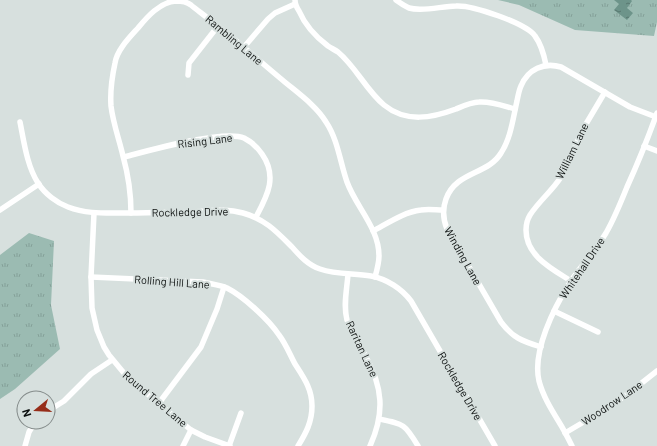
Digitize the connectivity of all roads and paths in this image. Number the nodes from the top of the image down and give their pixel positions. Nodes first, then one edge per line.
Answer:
1 (396, 0) edge
2 (192, 2) edge
3 (295, 2) edge
4 (218, 26) junction
5 (244, 47) junction
6 (546, 65) junction
7 (188, 75) dead end
8 (605, 92) junction
9 (515, 109) junction
10 (656, 116) edge
11 (20, 122) dead end
12 (644, 146) junction
13 (657, 151) edge
14 (124, 157) junction
15 (39, 184) junction
16 (0, 210) edge
17 (443, 210) junction
18 (94, 213) junction
19 (131, 213) junction
20 (256, 217) junction
21 (373, 230) junction
22 (348, 274) junction
23 (91, 277) junction
24 (375, 277) junction
25 (571, 281) junction
26 (224, 287) junction
27 (554, 311) junction
28 (598, 332) dead end
29 (541, 347) junction
30 (112, 360) junction
31 (657, 371) edge
32 (159, 403) junction
33 (56, 406) edge
34 (241, 413) dead end
35 (379, 419) junction
36 (30, 430) edge
37 (191, 430) junction
38 (565, 433) junction
39 (25, 446) edge
40 (182, 446) edge
41 (230, 446) edge
42 (298, 446) edge
43 (370, 446) edge
44 (418, 446) edge
45 (495, 446) edge
46 (572, 446) edge

1 - 6 street
2 - 4 street, Rambling Lane
2 - 14 street, Rambling Lane
3 - 5 street
3 - 9 street
4 - 5 street, Rambling Lane
4 - 7 street
5 - 21 street, Rambling Lane
6 - 8 street
6 - 9 street
8 - 10 street
8 - 25 street, William Lane
9 - 17 street
10 - 12 street, Whitehall Drive
11 - 15 street, Rockledge Drive
12 - 13 street
12 - 25 street, Whitehall Drive
14 - 19 street, Rambling Lane
14 - 20 street, Rising Lane
15 - 16 street
15 - 18 street, Rockledge Drive
17 - 21 street
17 - 29 street, Winding Lane
18 - 19 street, Rockledge Drive
18 - 23 street, Round Tree Lane
19 - 20 street, Rockledge Drive
20 - 22 street, Rockledge Drive
21 - 24 street, Rambling Lane
22 - 24 street, Rockledge Drive
22 - 35 street, Raritan Lane
23 - 26 street, Rolling Hill Lane
23 - 30 street, Round Tree Lane
24 - 45 street, Rockledge Drive
25 - 27 street, Whitehall Drive
26 - 32 street
26 - 42 street, Rolling Hill Lane
27 - 28 street
27 - 29 street, Whitehall Drive
29 - 38 street, Whitehall Drive
30 - 32 street, Round Tree Lane
30 - 33 street
31 - 38 street, Woodrow Lane
32 - 37 street, Round Tree Lane
34 - 41 street
35 - 43 street, Raritan Lane
35 - 44 street
36 - 39 street
37 - 40 street
37 - 41 street, Round Tree Lane
38 - 46 street, Whitehall Drive

